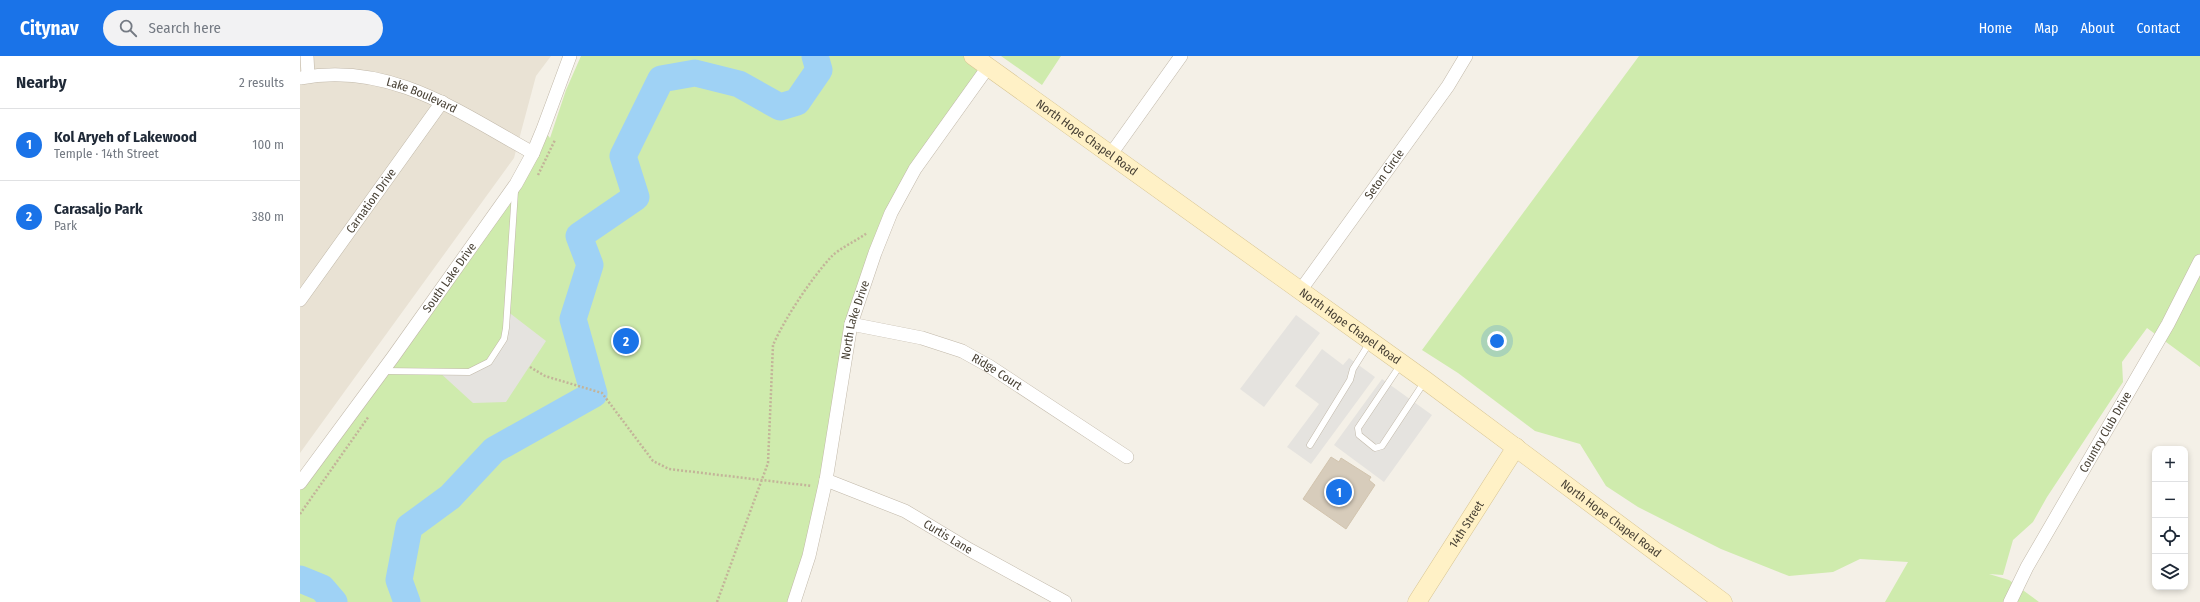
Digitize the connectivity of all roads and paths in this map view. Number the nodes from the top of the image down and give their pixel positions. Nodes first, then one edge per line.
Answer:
1 (307, 56) edge
2 (570, 56) edge
3 (973, 56) edge
4 (1181, 56) edge
5 (1466, 56) edge
6 (988, 67) junction
7 (304, 77) edge
8 (442, 102) junction
9 (533, 153) junction
10 (1111, 154) junction
11 (516, 184) junction
12 (888, 220) junction
13 (2200, 261) edge
14 (1300, 291) junction
15 (300, 300) edge
16 (851, 324) junction
17 (1370, 342) junction
18 (1401, 364) junction
19 (530, 367) dead end
20 (383, 371) junction
21 (1425, 380) junction
22 (1310, 445) dead end
23 (1516, 447) junction
24 (1127, 457) dead end
25 (763, 481) junction
26 (300, 482) edge
27 (825, 484) junction
28 (717, 602) edge
29 (794, 602) edge
30 (1065, 602) edge
31 (1417, 602) edge
32 (1723, 602) edge
33 (2010, 602) edge

1 - 7 street
2 - 9 street, South Lake Drive
3 - 6 main road, North Hope Chapel Road
4 - 10 street
5 - 14 street, Seton Circle
6 - 10 main road, North Hope Chapel Road
6 - 12 street, North Lake Drive
7 - 8 street, Lake Boulevard
8 - 9 street, Lake Boulevard
8 - 15 street, Carnation Drive
9 - 11 street, South Lake Drive
10 - 14 main road, North Hope Chapel Road
11 - 20 street, South Lake Drive
11 - 20 lane
12 - 16 street, North Lake Drive
12 - 25 path
13 - 33 street, Country Club Drive
14 - 17 main road, North Hope Chapel Road
16 - 24 street, Ridge Court
16 - 27 street, North Lake Drive
17 - 18 main road, North Hope Chapel Road
17 - 22 lane
18 - 21 main road, North Hope Chapel Road
18 - 21 lane
19 - 25 path
20 - 26 street, South Lake Drive
21 - 23 main road, North Hope Chapel Road
23 - 31 main road, 14th Street
23 - 32 main road, North Hope Chapel Road
25 - 27 path
25 - 28 path
27 - 29 street, North Lake Drive
27 - 30 street, Curtis Lane

